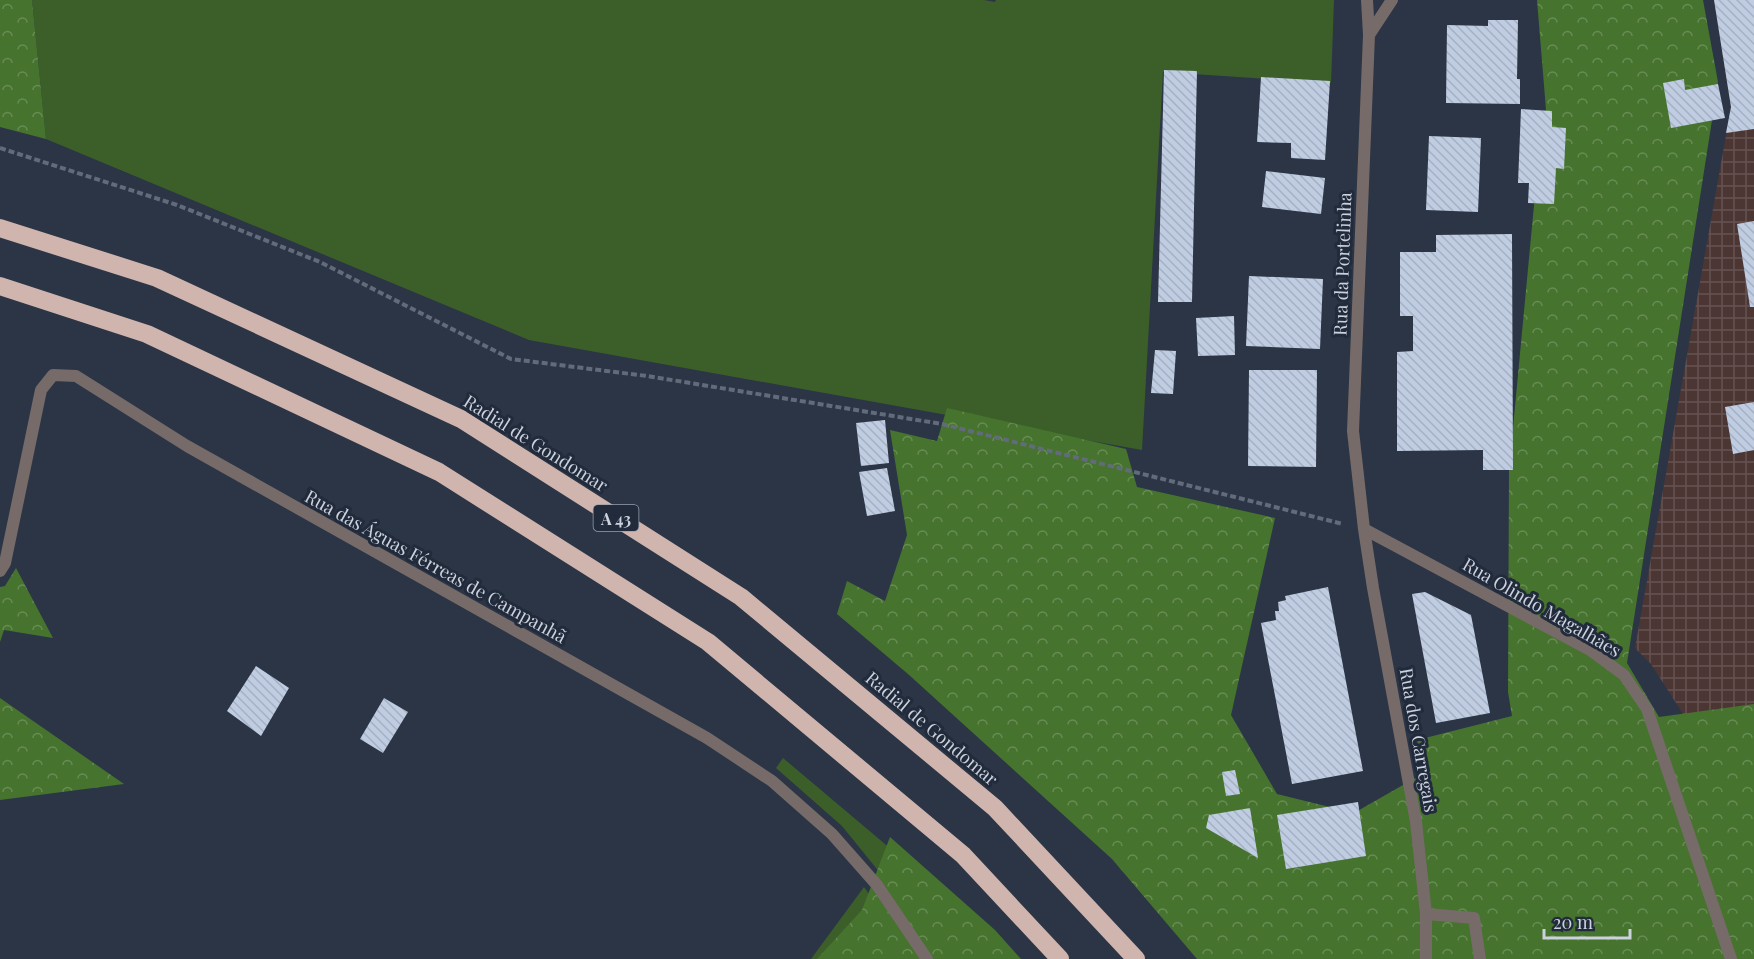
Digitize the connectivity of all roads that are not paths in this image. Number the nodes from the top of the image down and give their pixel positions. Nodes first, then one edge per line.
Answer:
1 (1367, 0) edge
2 (1392, 0) edge
3 (1369, 35) junction
4 (0, 228) edge
5 (0, 286) edge
6 (1364, 529) junction
7 (0, 571) edge
8 (1426, 914) junction
9 (927, 959) edge
10 (1060, 959) edge
11 (1136, 959) edge
12 (1426, 959) edge
13 (1480, 959) edge
14 (1731, 959) edge

1 - 3 street, Rua da Portelinha
2 - 3 street
3 - 6 street, Rua da Portelinha
4 - 11 highway, Radial de Gondomar / A 43
5 - 10 highway
6 - 8 street, Rua dos Carregais
6 - 14 street, Rua Olindo Magalhães
7 - 9 street, Rua das Águas Férreas de Campanhã
8 - 12 street, Rua dos Carregais
8 - 13 street

